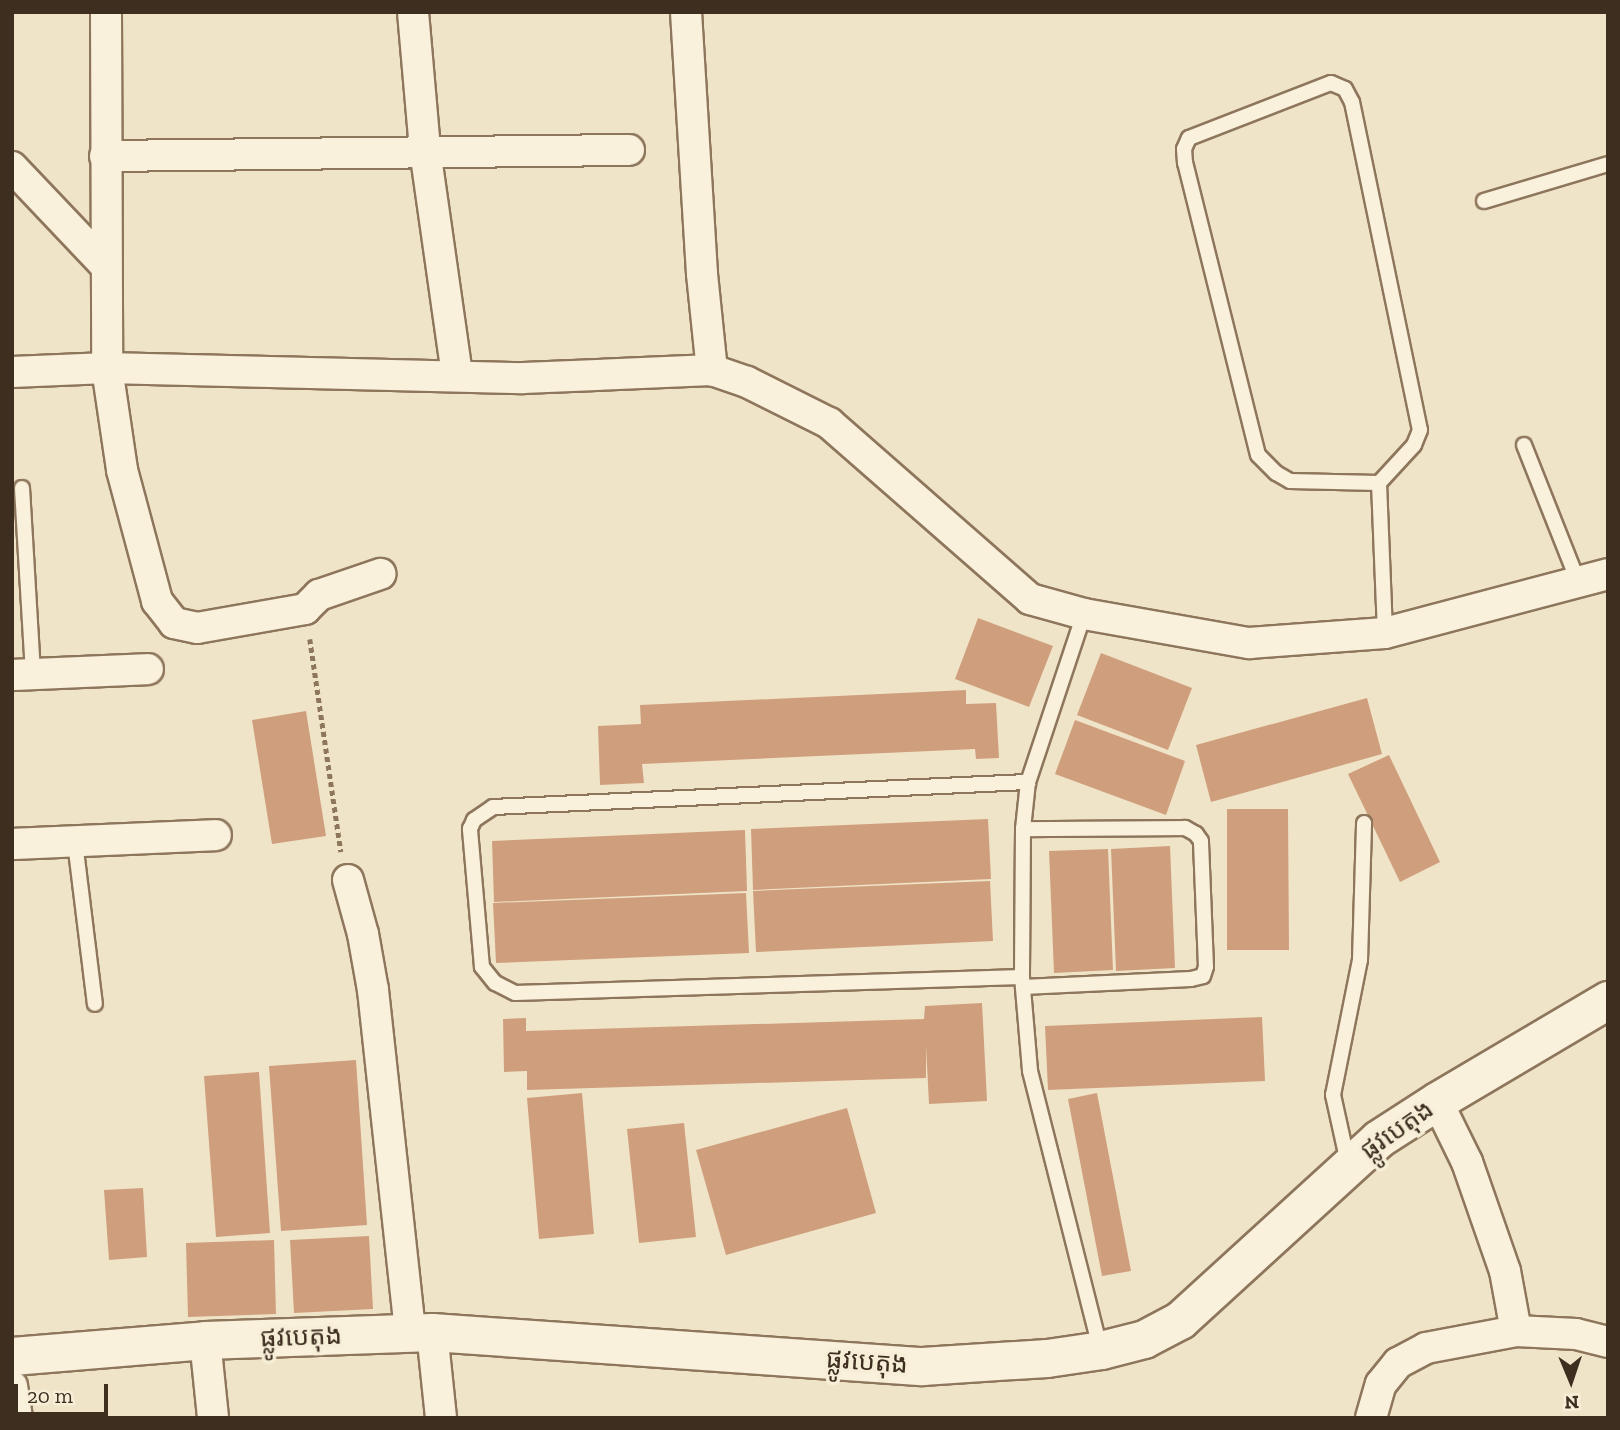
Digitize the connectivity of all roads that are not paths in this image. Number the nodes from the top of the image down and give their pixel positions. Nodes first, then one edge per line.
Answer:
1 (106, 12) edge
2 (413, 12) edge
3 (686, 12) edge
4 (425, 150) junction
5 (629, 150) dead end
6 (105, 156) junction
7 (1608, 164) edge
8 (16, 176) edge
9 (1485, 201) dead end
10 (106, 266) junction
11 (107, 368) junction
12 (712, 370) junction
13 (12, 372) edge
14 (457, 376) junction
15 (1524, 445) dead end
16 (1379, 483) junction
17 (22, 488) dead end
18 (380, 574) dead end
19 (1608, 574) edge
20 (1580, 584) junction
21 (1084, 614) junction
22 (1385, 633) junction
23 (148, 669) dead end
24 (22, 674) edge
25 (1028, 782) junction
26 (1364, 823) dead end
27 (1023, 829) junction
28 (216, 835) dead end
29 (75, 842) junction
30 (12, 844) edge
31 (348, 880) road end
32 (1023, 982) junction
33 (1608, 1000) edge
34 (95, 1004) dead end
35 (1437, 1101) junction
36 (1349, 1165) junction
37 (1516, 1331) junction
38 (421, 1332) junction
39 (205, 1340) junction
40 (1608, 1342) edge
41 (1101, 1350) junction
42 (12, 1356) edge
43 (12, 1386) edge
44 (17, 1418) edge
45 (213, 1418) edge
46 (442, 1418) edge
47 (1371, 1418) edge

1 - 6 street
2 - 4 street
3 - 12 street
4 - 5 street
4 - 6 street
4 - 14 street
6 - 10 street
7 - 9 lane
8 - 10 street
10 - 11 street
11 - 13 street
11 - 14 street
11 - 18 street
12 - 14 street
12 - 21 street
15 - 20 lane
16 - 16 lane
16 - 22 lane
17 - 24 lane
19 - 20 street
20 - 22 street
21 - 22 street
21 - 25 lane
23 - 24 street
25 - 27 lane
25 - 32 lane
26 - 36 lane
27 - 32 lane
27 - 32 lane
28 - 29 street
29 - 30 street
29 - 34 lane
31 - 38 street
32 - 41 lane
33 - 35 street, ផ្លូវបេតុង
35 - 36 street, ផ្លូវបេតុង
35 - 37 street
36 - 41 street, ផ្លូវបេតុង
37 - 40 street
37 - 47 street
38 - 39 street, ផ្លូវបេតុង
38 - 41 street, ផ្លូវបេតុង
38 - 46 street
39 - 42 street, ផ្លូវបេតុង
39 - 45 street
43 - 44 street

